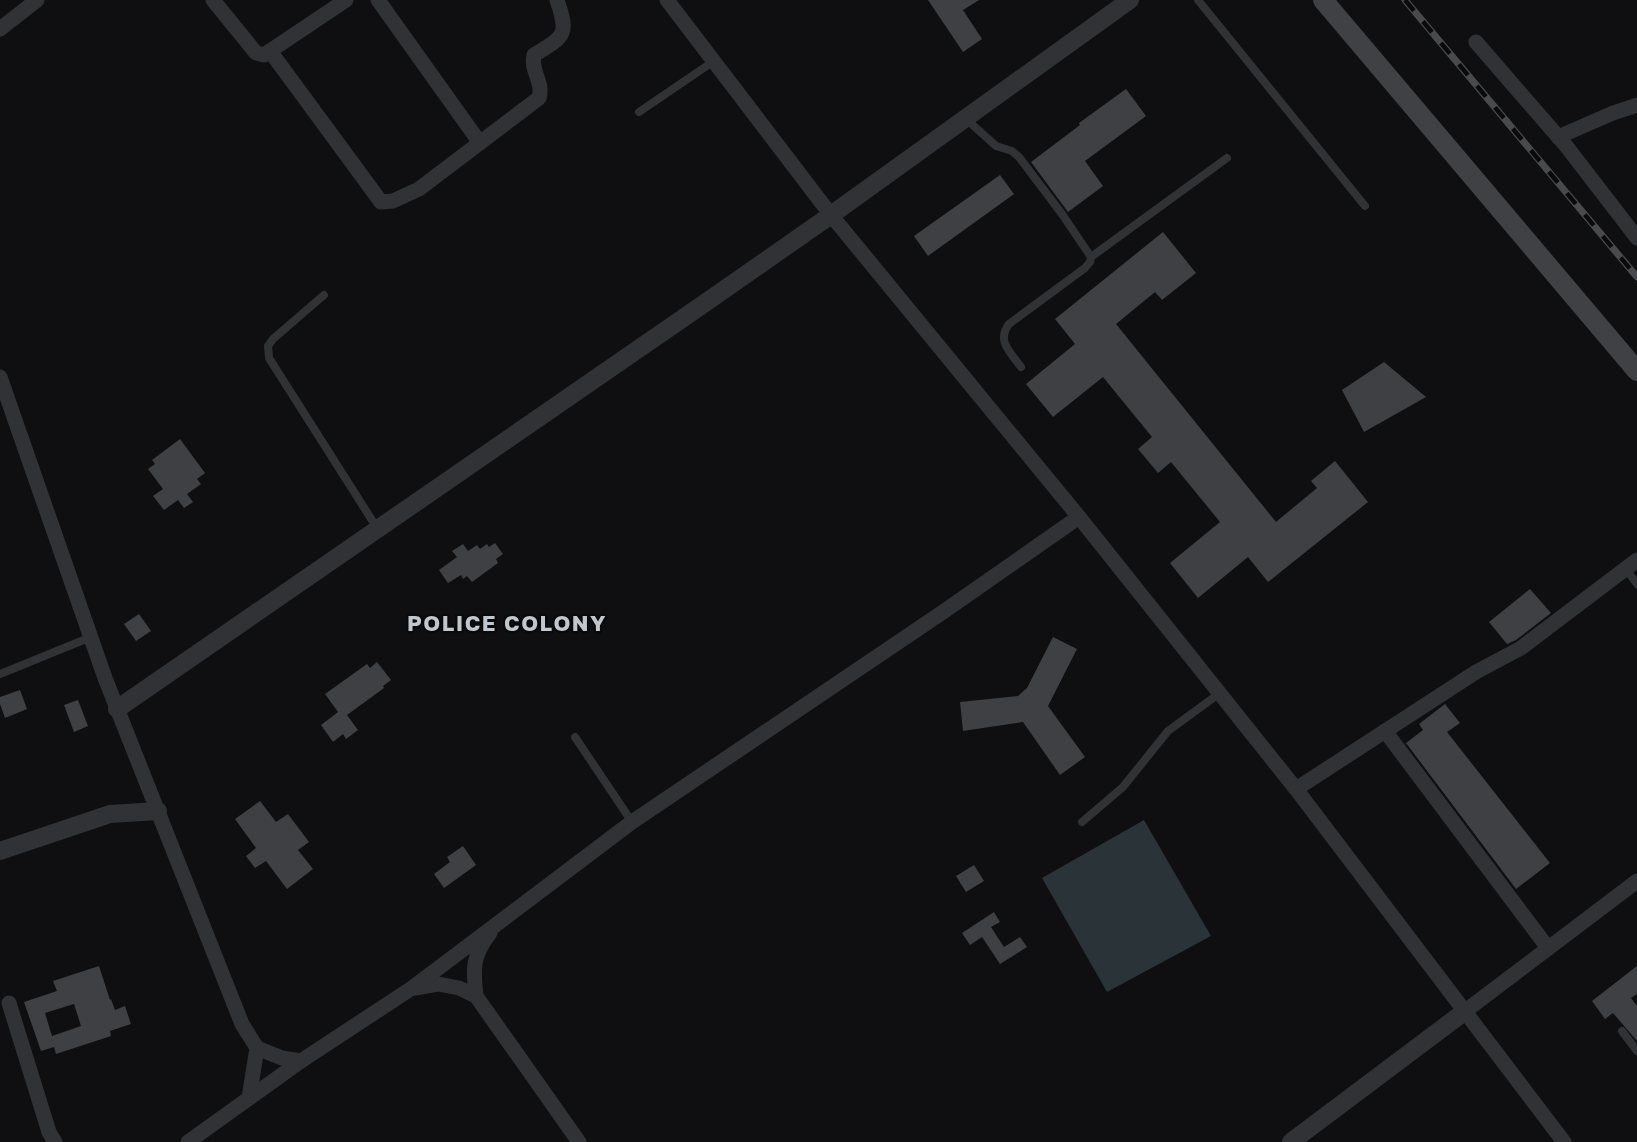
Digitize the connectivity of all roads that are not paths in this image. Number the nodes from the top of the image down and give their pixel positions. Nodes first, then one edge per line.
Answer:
1 (37, 0) edge
2 (213, 0) edge
3 (346, 0) edge
4 (378, 0) edge
5 (557, 0) edge
6 (667, 0) edge
7 (1130, 0) edge
8 (1198, 0) edge
9 (1323, 0) edge
10 (0, 29) edge
11 (1476, 42) dead end
12 (270, 51) junction
13 (714, 61) junction
14 (1637, 105) edge
15 (639, 112) dead end
16 (964, 118) junction
17 (1558, 137) junction
18 (480, 143) junction
19 (1227, 158) dead end
20 (1365, 206) dead end
21 (831, 215) junction
22 (1637, 238) edge
23 (1091, 257) junction
24 (324, 295) dead end
25 (1021, 367) dead end
26 (1637, 371) edge
27 (0, 377) edge
28 (1079, 517) junction
29 (378, 529) junction
30 (1632, 565) edge
31 (1637, 584) edge
32 (91, 637) junction
33 (0, 674) edge
34 (1220, 693) junction
35 (117, 709) junction
36 (1385, 731) junction
37 (575, 736) dead end
38 (1296, 789) junction
39 (158, 811) junction
40 (632, 822) junction
41 (1082, 822) dead end
42 (0, 851) edge
43 (1637, 881) edge
44 (498, 922) junction
45 (1548, 948) junction
46 (412, 988) junction
47 (476, 996) junction
48 (9, 1003) dead end
49 (1464, 1012) junction
50 (1622, 1031) dead end
51 (256, 1048) junction
52 (1637, 1051) edge
53 (301, 1061) junction
54 (249, 1098) junction
55 (55, 1142) edge
56 (188, 1142) edge
57 (579, 1142) edge
58 (1291, 1142) edge
59 (1564, 1142) edge

1 - 10 street
2 - 12 street
3 - 12 street
4 - 18 street
5 - 18 street
6 - 13 street
7 - 16 street
8 - 20 lane
9 - 26 main road
11 - 17 street
12 - 18 street
13 - 15 lane
13 - 21 street
14 - 17 street
16 - 21 street
16 - 23 lane
17 - 22 street
19 - 23 lane
21 - 28 street
21 - 29 street
23 - 25 lane
24 - 29 lane
27 - 32 street
28 - 34 street
28 - 40 street
29 - 35 street
30 - 31 lane
30 - 36 street
32 - 33 lane
32 - 35 street
34 - 38 street
34 - 41 lane
35 - 39 street
36 - 38 street
36 - 45 street
37 - 40 lane
38 - 49 street
39 - 42 street
39 - 51 street
40 - 44 street
43 - 45 street
44 - 46 street
44 - 47 street
45 - 49 street
46 - 47 street
46 - 53 street
47 - 57 street
48 - 55 street
49 - 58 street
49 - 59 street
50 - 52 lane
51 - 53 street
51 - 54 street
53 - 54 street
54 - 56 street

